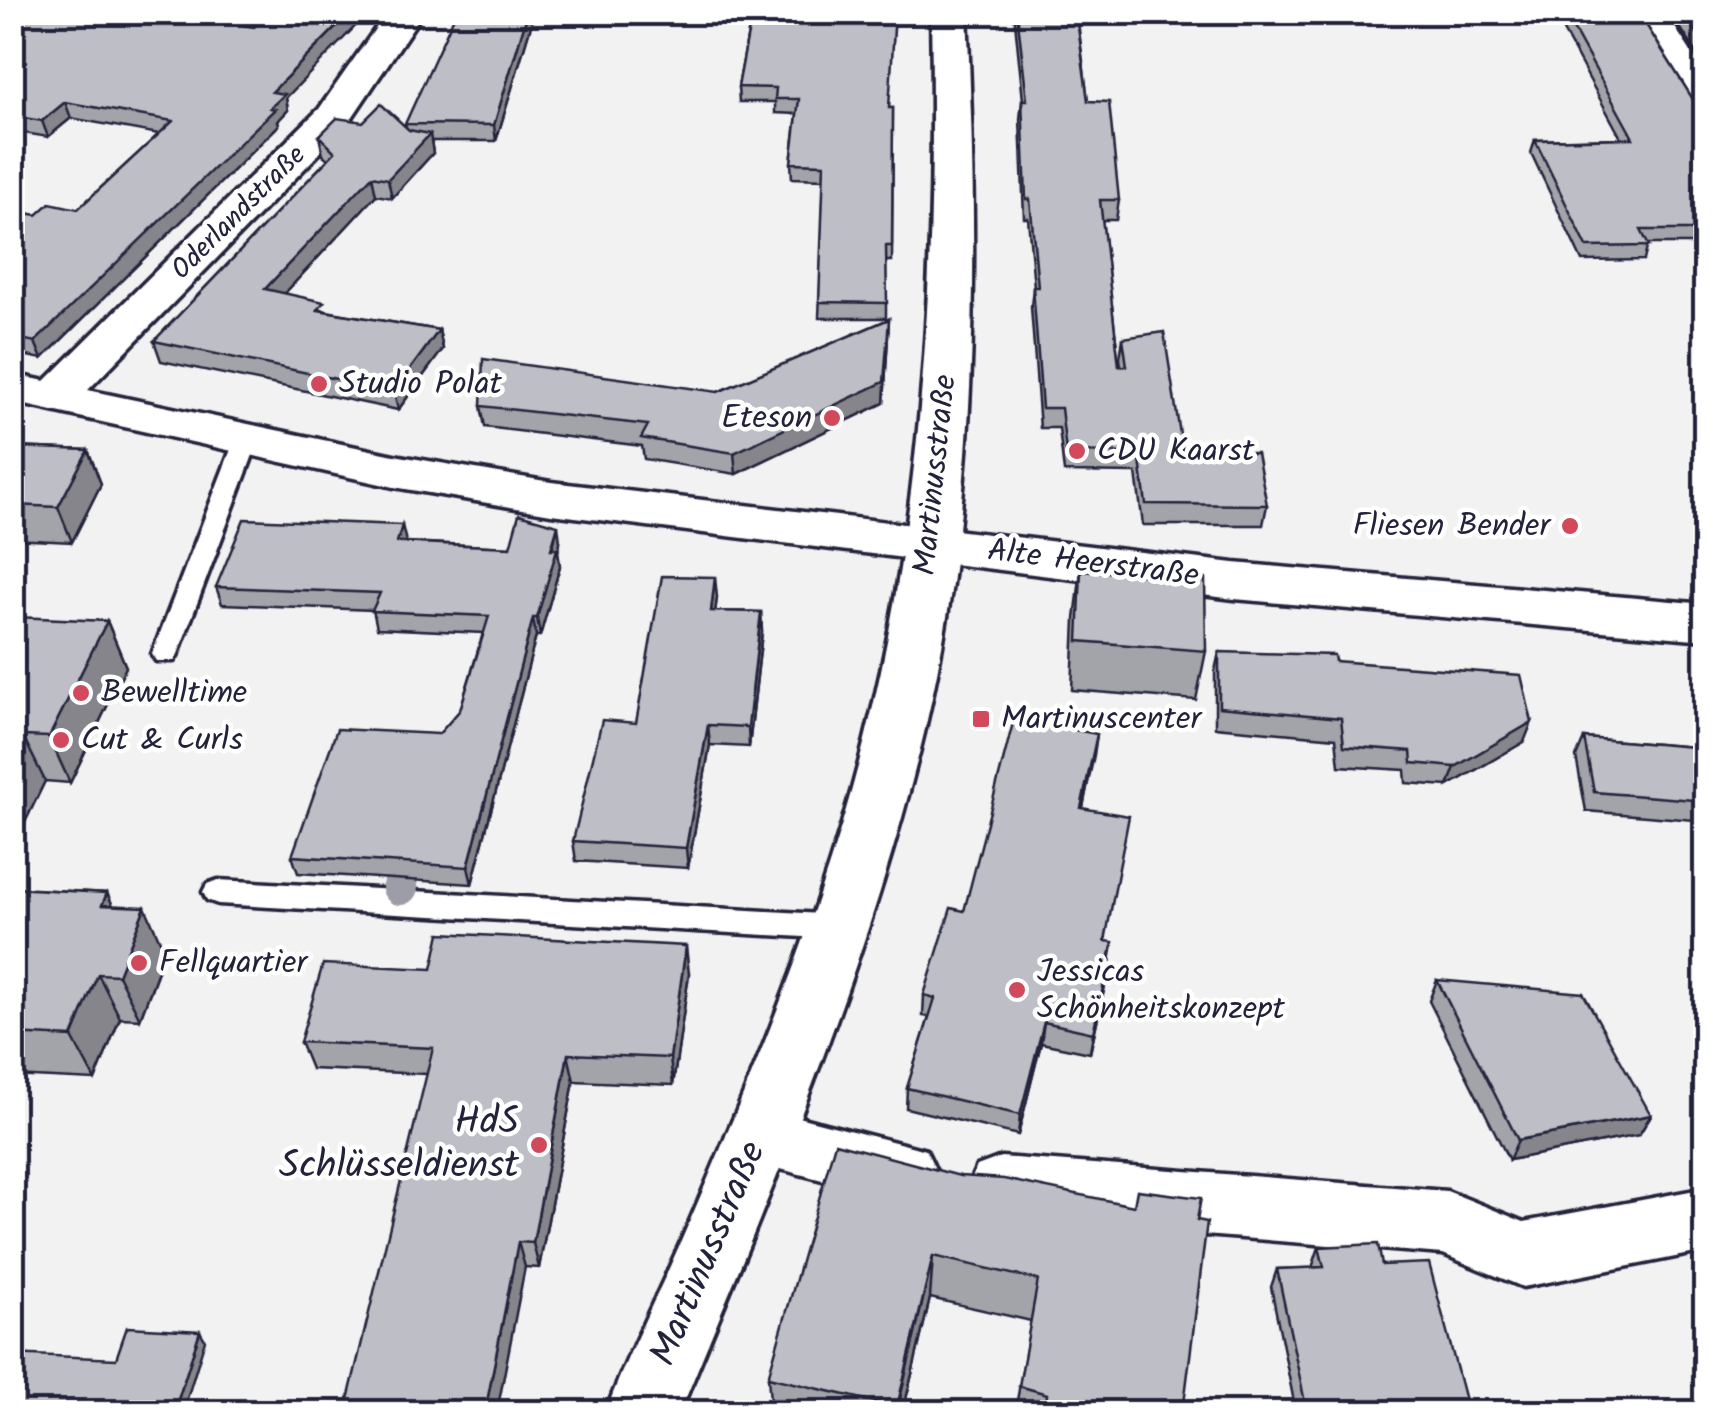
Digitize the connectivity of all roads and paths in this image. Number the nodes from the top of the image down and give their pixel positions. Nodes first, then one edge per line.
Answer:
1 (406, 12) edge
2 (949, 12) edge
3 (1646, 12) edge
4 (1706, 105) edge
5 (34, 392) edge
6 (248, 440) junction
7 (933, 545) junction
8 (1706, 622) edge
9 (165, 654) dead end
10 (218, 892) dead end
11 (839, 927) junction
12 (759, 1136) junction
13 (1706, 1218) edge
14 (643, 1412) edge

1 - 5 street, Oderlandstraße
2 - 7 street, Martinusstraße
3 - 4 street
5 - 6 street, Alte Heerstraße
6 - 7 street, Alte Heerstraße
6 - 9 lane
7 - 8 street, Alte Heerstraße
7 - 11 street, Martinusstraße
10 - 11 lane
11 - 12 street, Martinusstraße
12 - 13 street
12 - 14 street, Martinusstraße

